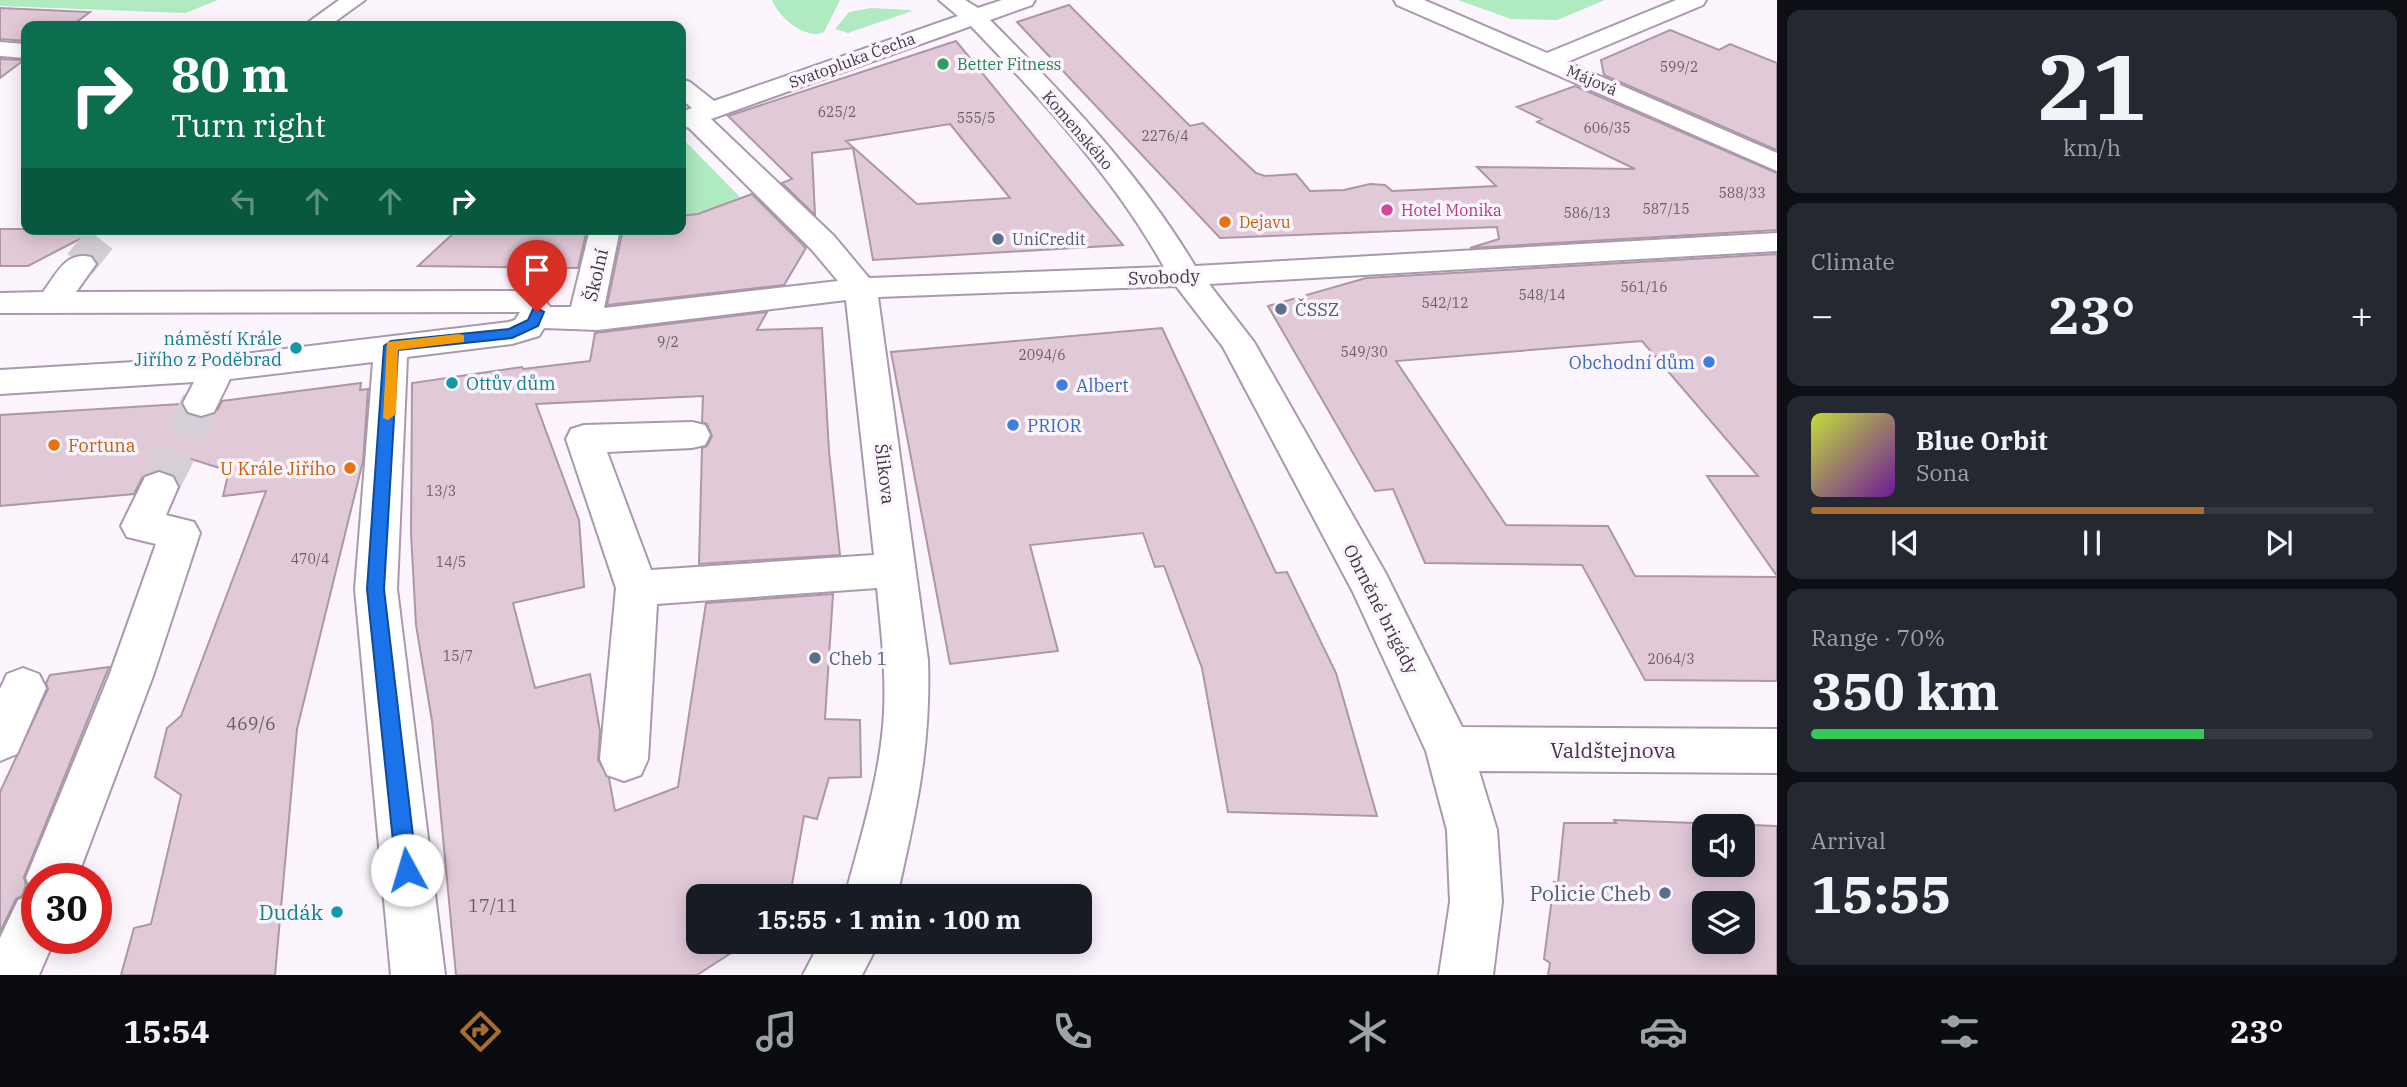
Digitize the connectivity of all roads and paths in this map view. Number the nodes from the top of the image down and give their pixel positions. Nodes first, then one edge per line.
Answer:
1 (355, 0) edge
2 (950, 0) edge
3 (1024, 0) edge
4 (1405, 0) edge
5 (1695, 0) edge
6 (974, 16) junction
7 (322, 21) edge
8 (0, 49) edge
9 (21, 51) edge
10 (1549, 61) junction
11 (686, 97) edge
12 (695, 116) edge
13 (1777, 163) edge
14 (605, 235) edge
15 (1777, 242) edge
16 (80, 264) tunnel mouth
17 (1185, 276) junction
18 (861, 288) junction
19 (53, 302) junction
20 (0, 303) edge
21 (544, 318) junction
22 (585, 320) junction
23 (391, 346) junction
24 (218, 369) junction
25 (0, 382) edge
26 (201, 403) tunnel mouth
27 (692, 435) dead end
28 (159, 487) tunnel mouth
29 (896, 570) junction
30 (637, 588) junction
31 (23, 688) dead end
32 (0, 739) edge
33 (1450, 749) junction
34 (1777, 751) edge
35 (624, 759) dead end
36 (58, 863) edge
37 (874, 884) edge
38 (21, 953) edge
39 (844, 954) edge
40 (11, 975) edge
41 (418, 975) edge
42 (830, 975) edge
43 (1466, 975) edge

1 - 7 street
2 - 6 street, Komenského
3 - 6 street, Svatopluka Čecha
4 - 10 street, Májová
5 - 10 street
6 - 12 street, Svatopluka Čecha
6 - 17 street, Komenského
8 - 9 street
10 - 13 street, Májová
11 - 12 street
12 - 18 street
14 - 22 street, Školní
15 - 17 street, Svobody
16 - 19 street
17 - 18 street, Svobody
17 - 33 street, Obrněné brigády
18 - 22 street, Svobody
18 - 29 street, Šlikova
19 - 20 street
19 - 21 street
21 - 22 street, Svobody
21 - 23 street
23 - 24 street
23 - 41 street
24 - 25 street
24 - 26 street
27 - 30 street
28 - 36 street
29 - 30 street
29 - 37 street, Šlikova
30 - 35 street
31 - 32 street
33 - 34 street, Valdštejnova
33 - 43 street, Obrněné brigády
38 - 40 street
39 - 42 street

